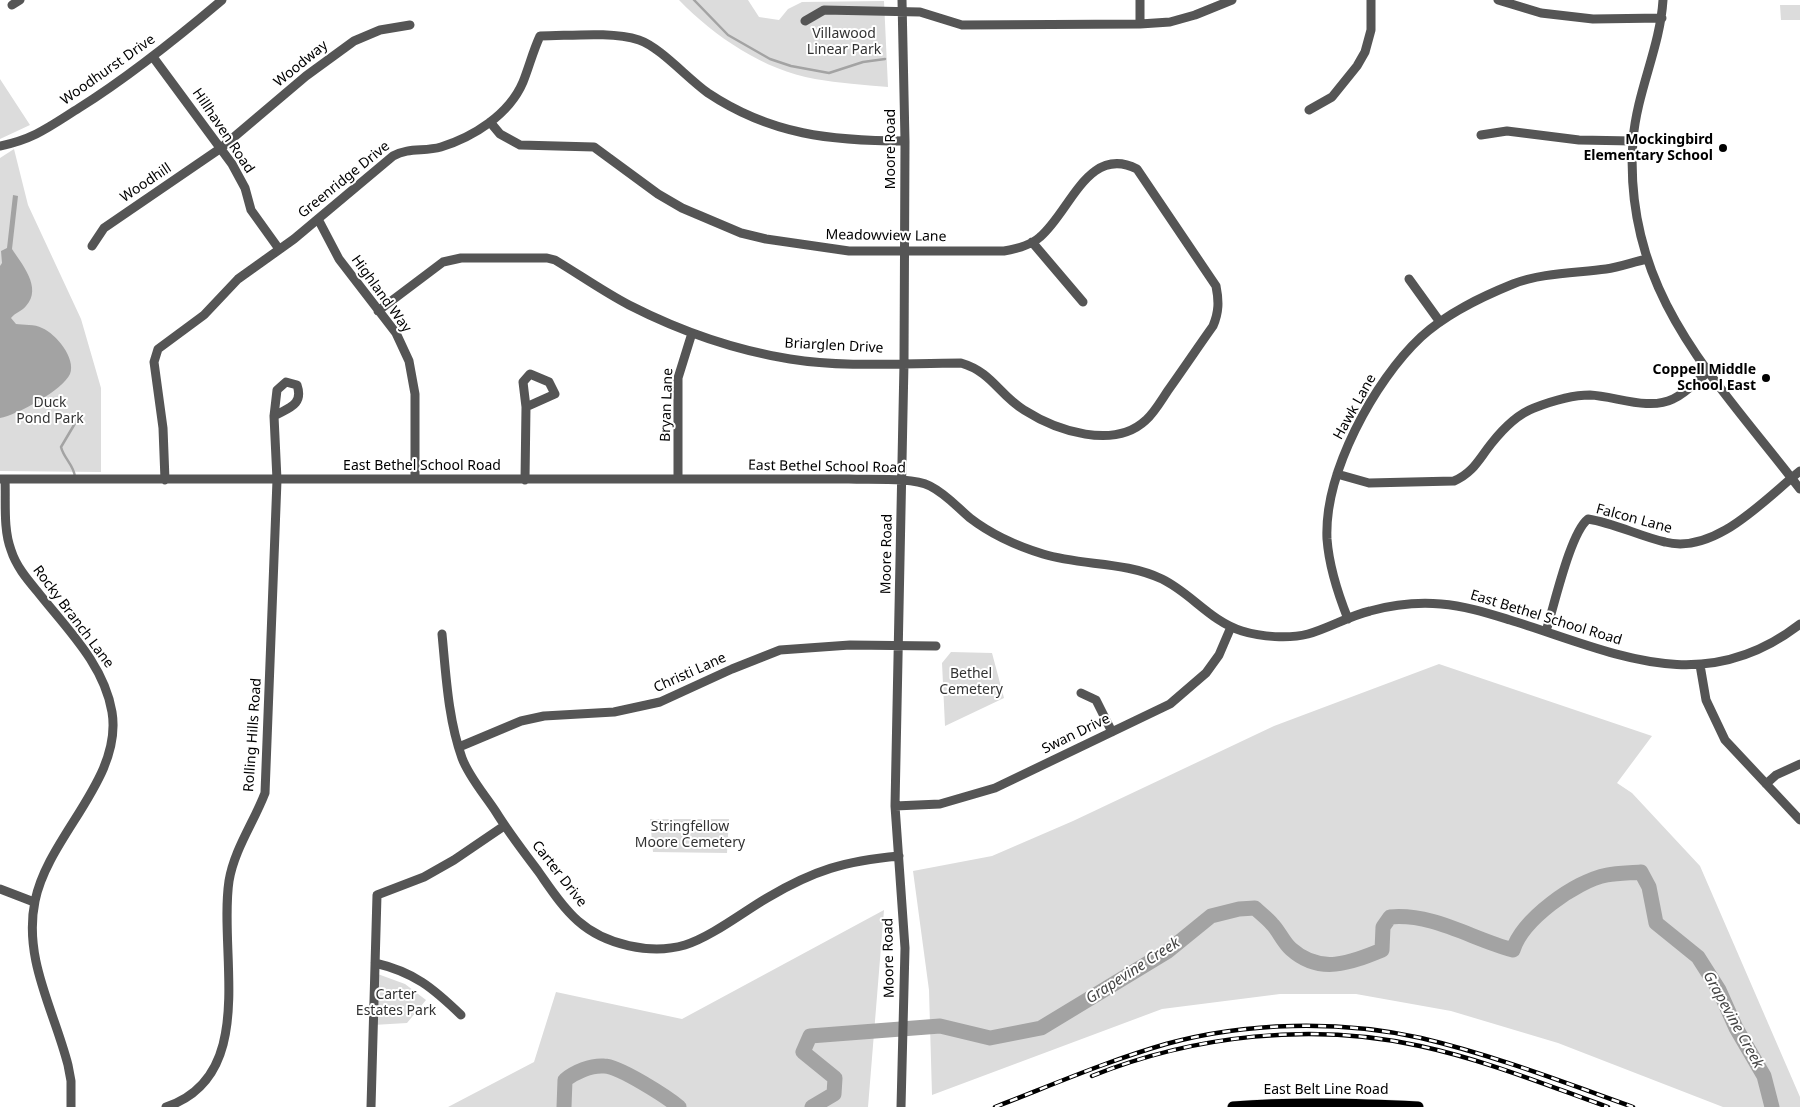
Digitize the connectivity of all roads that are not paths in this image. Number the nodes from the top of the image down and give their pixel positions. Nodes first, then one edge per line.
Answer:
1 (222, 0) edge
2 (902, 0) edge
3 (1140, 0) edge
4 (1232, 0) edge
5 (1371, 0) edge
6 (1498, 0) edge
7 (1664, 0) edge
8 (902, 12) junction
9 (1662, 18) junction
10 (805, 21) dead end
11 (1140, 24) junction
12 (410, 25) dead end
13 (152, 57) junction
14 (1309, 110) dead end
15 (490, 122) junction
16 (1481, 135) dead end
17 (905, 141) junction
18 (1633, 141) junction
19 (0, 146) edge
20 (221, 148) junction
21 (318, 219) junction
22 (1032, 242) junction
23 (92, 246) dead end
24 (279, 249) junction
25 (905, 251) junction
26 (1646, 259) junction
27 (1409, 279) dead end
28 (1216, 286) joint
29 (1083, 302) dead end
30 (378, 310) junction
31 (1440, 322) junction
32 (692, 333) junction
33 (904, 363) junction
34 (1709, 371) junction
35 (526, 407) dead end
36 (274, 416) dead end
37 (1800, 471) edge
38 (1337, 474) junction
39 (1792, 478) junction
40 (3, 479) edge
41 (414, 479) junction
42 (678, 479) junction
43 (165, 480) junction
44 (276, 480) junction
45 (525, 480) junction
46 (902, 482) junction
47 (1800, 489) edge
48 (1348, 619) junction
49 (1800, 624) edge
50 (1231, 627) junction
51 (1546, 631) junction
52 (442, 634) dead end
53 (900, 645) junction
54 (936, 646) dead end
55 (1700, 665) junction
56 (1081, 693) dead end
57 (1112, 732) junction
58 (459, 746) junction
59 (1800, 764) edge
60 (1766, 784) junction
61 (895, 806) junction
62 (1800, 820) edge
63 (504, 826) junction
64 (899, 856) junction
65 (0, 889) edge
66 (34, 902) junction
67 (375, 963) junction
68 (461, 1015) dead end
69 (71, 1107) edge
70 (166, 1107) edge
71 (371, 1107) edge
72 (902, 1107) edge
73 (1233, 1107) edge
74 (1403, 1107) edge
75 (1418, 1107) edge

1 - 13 street, Woodhurst Drive
2 - 8 street, Moore Road
3 - 11 street
4 - 11 street
5 - 14 street
6 - 9 street
7 - 9 street
8 - 10 street
8 - 11 street
8 - 17 street, Moore Road
9 - 18 street
12 - 20 street, Woodway
13 - 19 street, Woodhurst Drive
13 - 20 street, Hillhaven Road
15 - 17 street, Greenridge Drive
15 - 21 street, Greenridge Drive
15 - 25 street, Meadowview Lane
16 - 18 street
17 - 25 street, Moore Road
18 - 26 street
20 - 23 street, Woodhill
20 - 24 street, Hillhaven Road
21 - 24 street, Greenridge Drive
21 - 30 street, Highland Way
22 - 25 street, Meadowview Lane
22 - 28 street, Meadowview Lane
22 - 29 street
24 - 43 street, Greenridge Drive
25 - 33 street, Moore Road
26 - 31 street, Hawk Lane
26 - 34 street
27 - 31 street
28 - 33 street, Briarglen Drive
30 - 32 street, Briarglen Drive
30 - 41 street, Highland Way
31 - 38 street, Hawk Lane
32 - 33 street, Briarglen Drive
32 - 42 street, Bryan Lane
33 - 46 street, Moore Road
34 - 38 street
34 - 39 street
35 - 45 street
36 - 44 street, Rolling Hills Road
37 - 39 street, Falcon Lane
38 - 48 street, Hawk Lane
39 - 47 street
39 - 51 street, Falcon Lane
40 - 43 street, East Bethel School Road
40 - 66 street, Rocky Branch Lane
41 - 44 street, East Bethel School Road
41 - 45 street, East Bethel School Road
42 - 45 street, East Bethel School Road
42 - 46 street, East Bethel School Road
43 - 44 street, East Bethel School Road
44 - 70 street, Rolling Hills Road
46 - 50 street, East Bethel School Road
46 - 53 street, Moore Road
48 - 50 street, East Bethel School Road
48 - 51 street, East Bethel School Road
49 - 55 street, East Bethel School Road
50 - 57 street, Swan Drive
51 - 55 street, East Bethel School Road
52 - 58 street, Carter Drive
53 - 54 street, Christi Lane
53 - 58 street, Christi Lane
53 - 61 street, Moore Road
55 - 60 street
56 - 57 street
57 - 61 street, Swan Drive
58 - 63 street, Carter Drive
59 - 60 street
60 - 62 street
61 - 64 street, Moore Road
63 - 64 street, Carter Drive
63 - 67 street
64 - 72 street, Moore Road
65 - 66 street
66 - 69 street, Rocky Branch Lane
67 - 68 street
67 - 71 street
73 - 74 main road, East Belt Line Road
74 - 75 main road, East Belt Line Road

